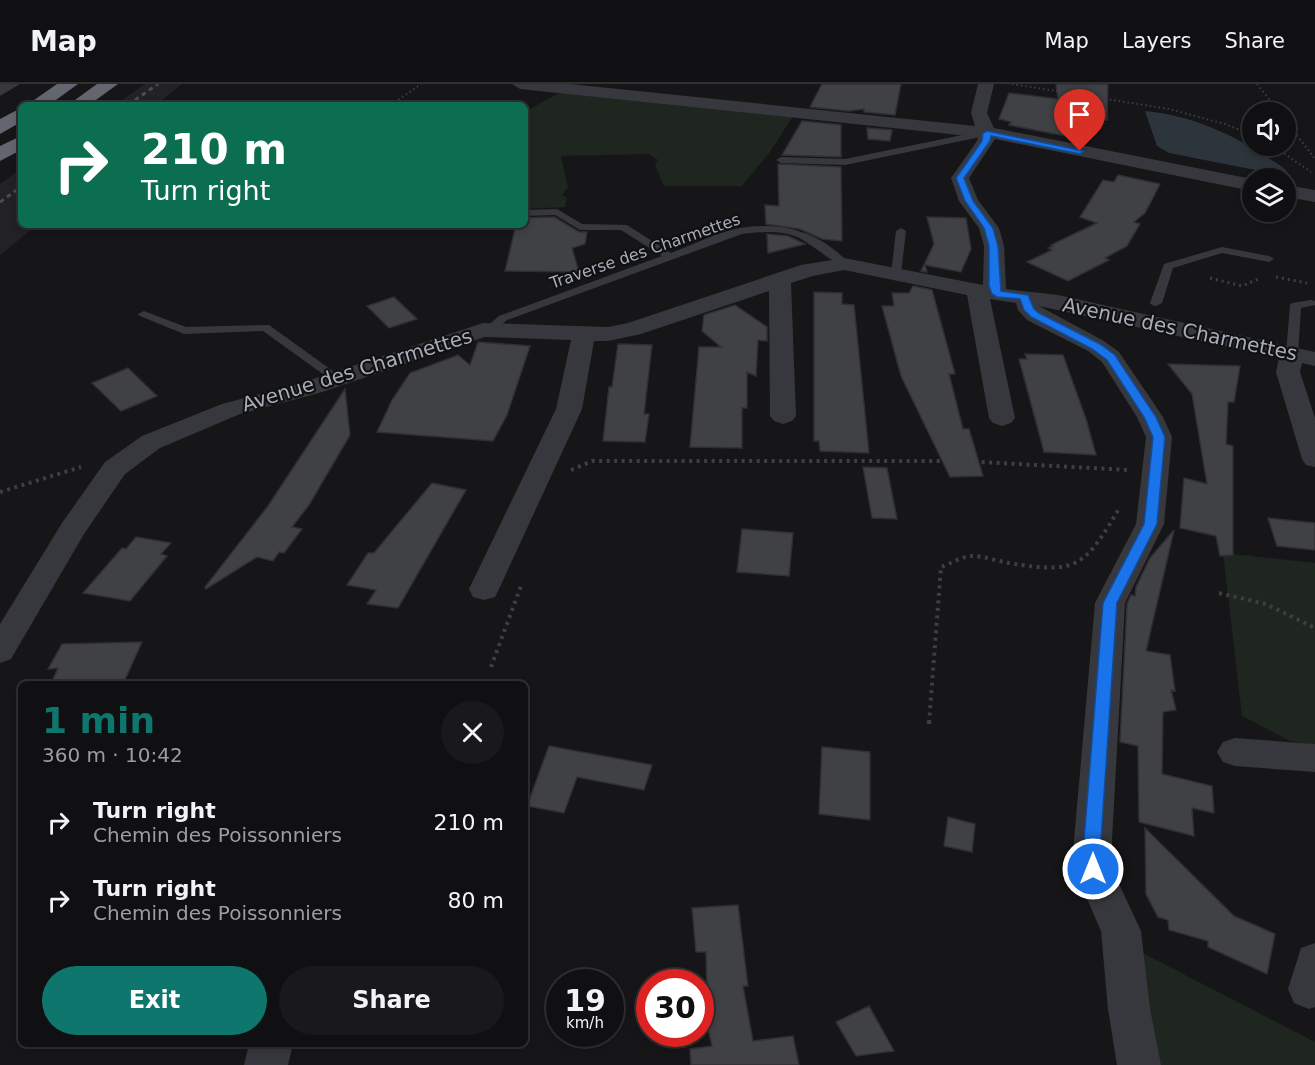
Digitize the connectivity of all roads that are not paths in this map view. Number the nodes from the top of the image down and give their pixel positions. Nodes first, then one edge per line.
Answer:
1 (12, 84) edge
2 (69, 84) edge
3 (109, 84) edge
4 (520, 84) edge
5 (986, 84) edge
6 (0, 91) edge
7 (41, 102) edge
8 (82, 102) edge
9 (18, 116) edge
10 (0, 128) edge
11 (987, 133) junction
12 (18, 144) edge
13 (0, 155) edge
14 (782, 160) dead end
15 (1242, 183) edge
16 (1296, 193) edge
17 (1315, 196) edge
18 (528, 213) edge
19 (901, 231) dead end
20 (670, 257) junction
21 (1269, 259) dead end
22 (844, 264) junction
23 (896, 274) junction
24 (780, 280) junction
25 (1000, 293) junction
26 (1156, 303) dead end
27 (1311, 303) dead end
28 (144, 314) dead end
29 (489, 330) junction
30 (584, 333) junction
31 (1303, 356) edge
32 (338, 379) junction
33 (783, 416) dead end
34 (1002, 418) dead end
35 (1315, 459) edge
36 (484, 589) dead end
37 (0, 651) edge
38 (1235, 752) dead end
39 (1315, 758) edge
40 (270, 1047) edge
41 (266, 1065) edge
42 (1139, 1065) edge

1 - 6 street
2 - 7 highway
3 - 8 highway
4 - 11 street
5 - 11 street
9 - 10 highway
11 - 14 lane
11 - 15 street
11 - 25 street
12 - 13 highway
16 - 17 street
18 - 20 lane
19 - 23 lane
20 - 22 lane, Traverse des Charmettes
20 - 29 lane, Traverse des Charmettes
21 - 26 lane
22 - 23 street, Avenue des Charmettes
22 - 24 street, Avenue des Charmettes
23 - 25 street, Avenue des Charmettes
24 - 30 street, Avenue des Charmettes
24 - 33 street
25 - 31 street, Avenue des Charmettes
25 - 34 street
25 - 42 street
27 - 31 lane
28 - 32 lane
29 - 30 street, Avenue des Charmettes
29 - 32 street, Avenue des Charmettes
30 - 36 street
31 - 35 street
32 - 37 street, Avenue des Charmettes
38 - 39 street
40 - 41 street

